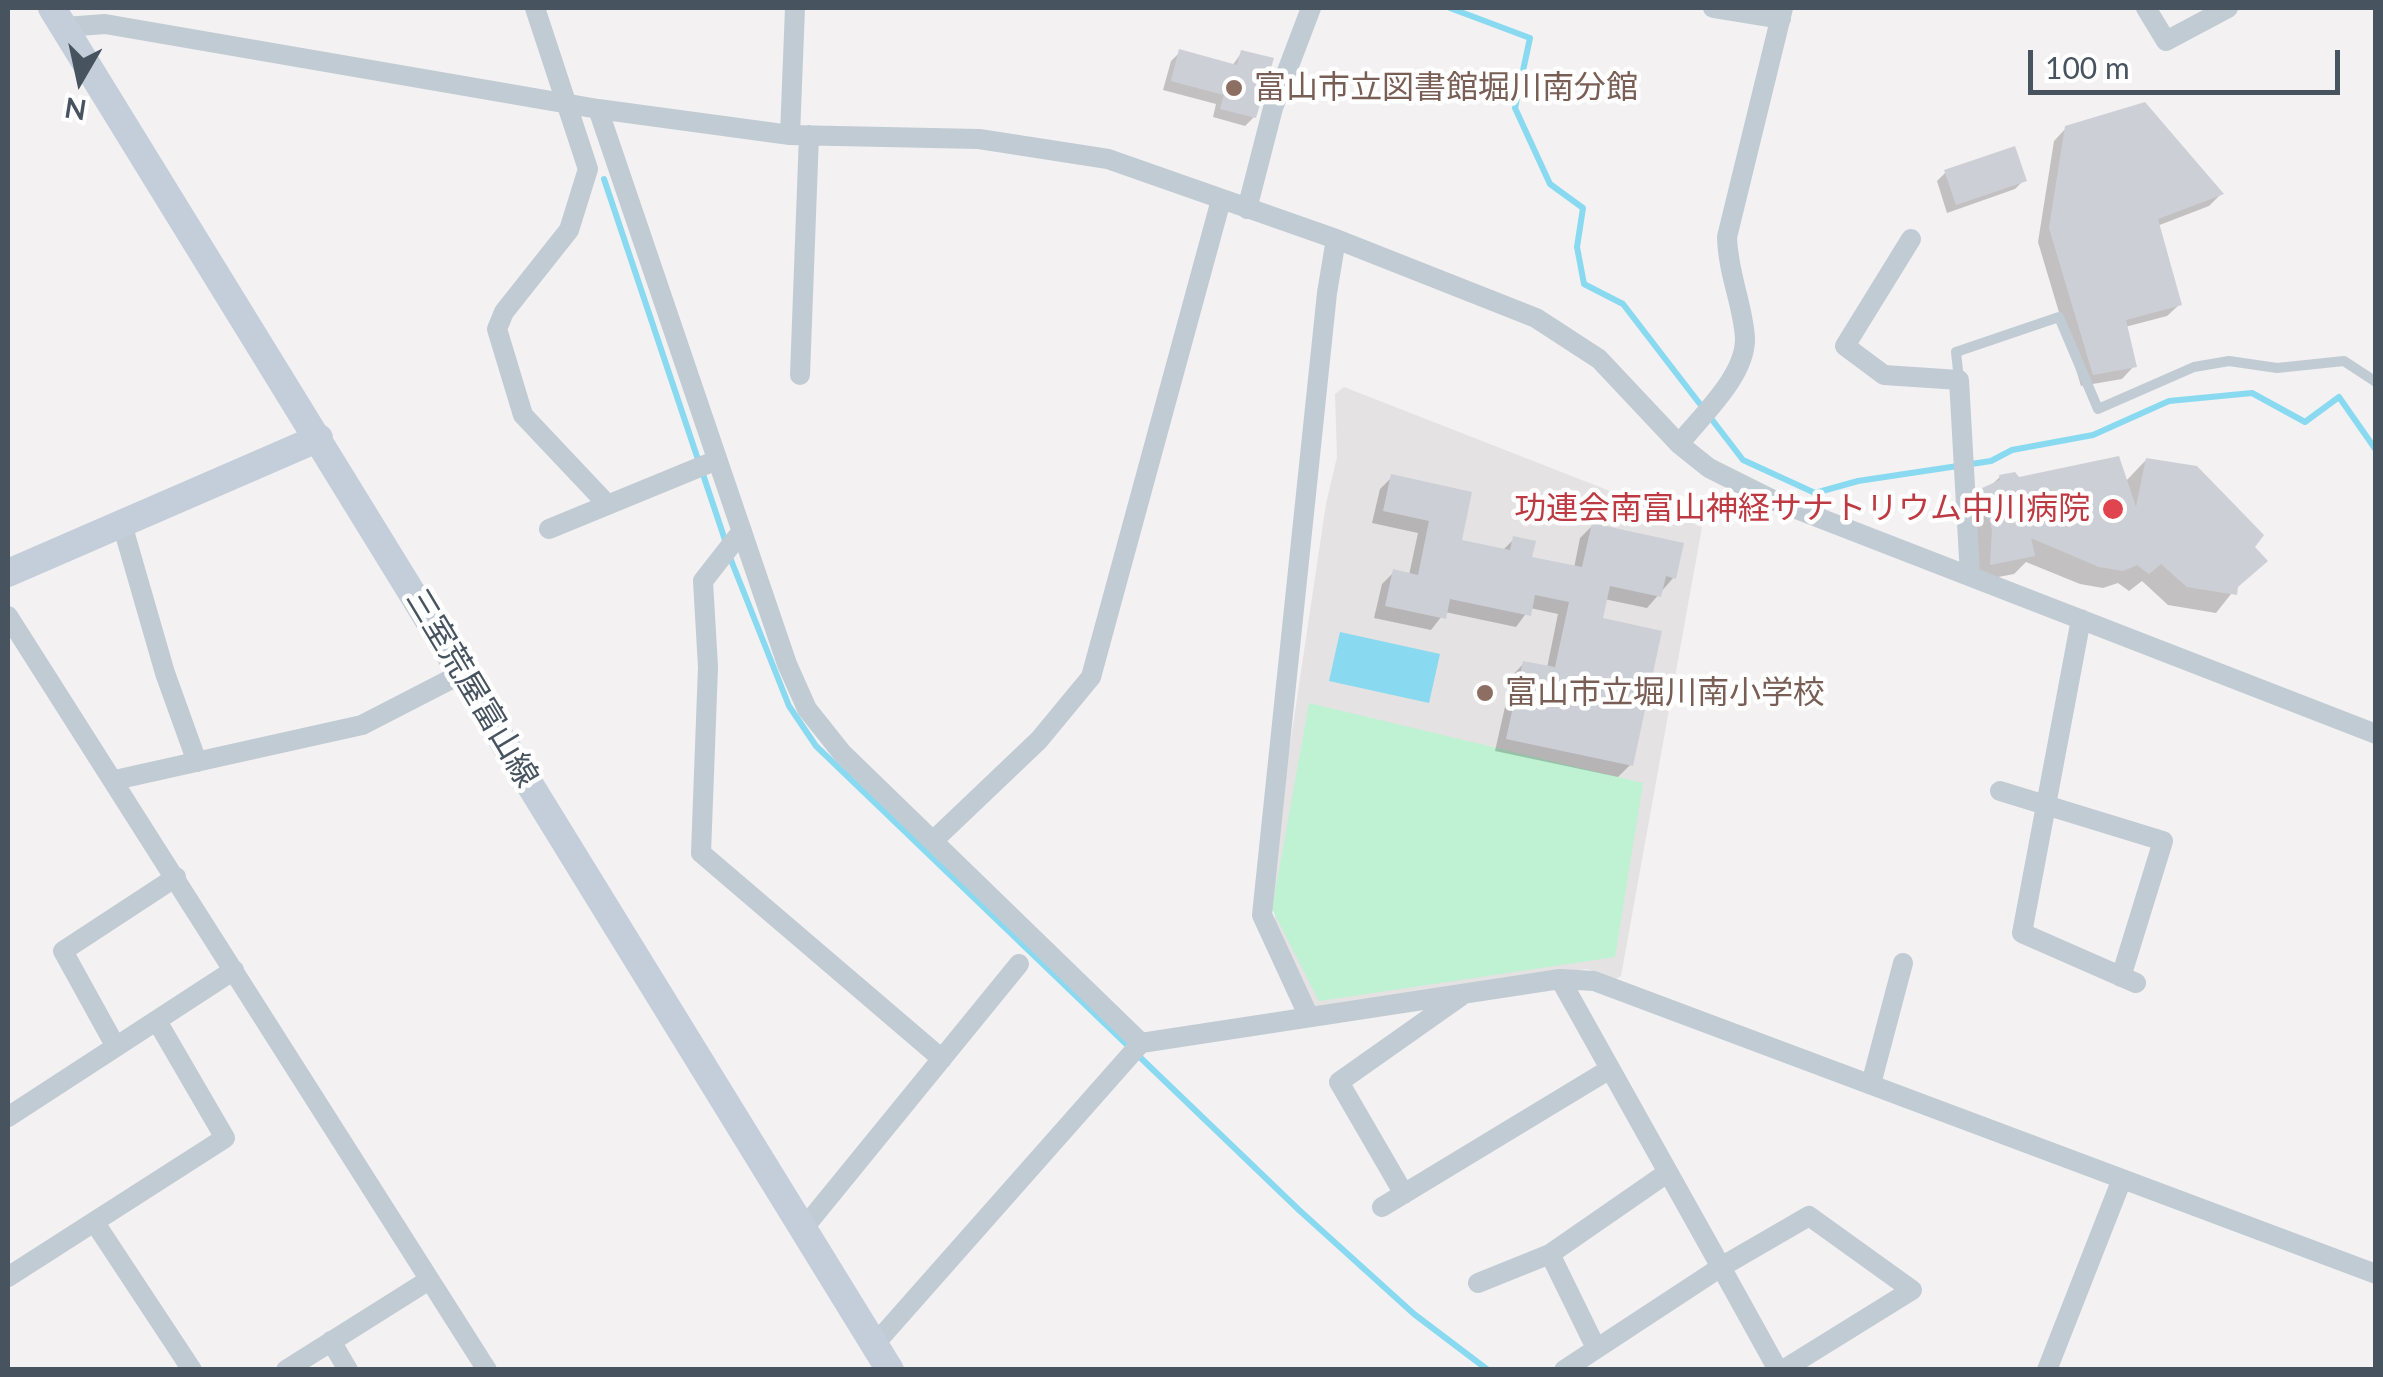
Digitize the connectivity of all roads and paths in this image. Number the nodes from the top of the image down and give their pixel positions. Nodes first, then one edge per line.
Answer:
1 (535, 8) edge
2 (795, 8) edge
3 (1312, 8) edge
4 (1713, 8) edge
5 (2146, 8) edge
6 (2228, 8) edge
7 (1782, 14) edge
8 (58, 17) edge
9 (564, 103) junction
10 (598, 109) junction
11 (799, 135) junction
12 (1220, 200) junction
13 (1246, 209) junction
14 (1336, 239) junction
15 (1911, 240) dead end
16 (800, 375) dead end
17 (1959, 380) junction
18 (2376, 382) edge
19 (319, 438) junction
20 (1679, 444) junction
21 (717, 460) junction
22 (608, 505) junction
23 (122, 524) junction
24 (548, 529) dead end
25 (742, 531) junction
26 (8, 574) edge
27 (1970, 576) junction
28 (8, 616) edge
29 (2081, 619) junction
30 (463, 673) junction
31 (2376, 734) edge
32 (197, 762) junction
33 (115, 780) junction
34 (2000, 791) dead end
35 (2048, 808) junction
36 (934, 840) junction
37 (176, 877) junction
38 (1019, 964) dead end
39 (1903, 964) dead end
40 (234, 970) junction
41 (1560, 979) junction
42 (1466, 993) junction
43 (1309, 1017) junction
44 (157, 1021) junction
45 (1141, 1042) junction
46 (116, 1047) junction
47 (942, 1059) junction
48 (1610, 1069) junction
49 (1871, 1084) junction
50 (8, 1116) edge
51 (1667, 1174) junction
52 (2122, 1179) junction
53 (1404, 1194) junction
54 (1382, 1207) dead end
55 (95, 1223) junction
56 (803, 1229) junction
57 (1550, 1254) junction
58 (1721, 1267) junction
59 (2376, 1274) edge
60 (8, 1278) edge
61 (428, 1280) junction
62 (1478, 1284) dead end
63 (331, 1341) junction
64 (874, 1345) junction
65 (1596, 1348) junction
66 (192, 1370) edge
67 (286, 1370) edge
68 (348, 1370) edge
69 (487, 1370) edge
70 (890, 1370) edge
71 (1564, 1370) edge
72 (1781, 1370) edge
73 (2047, 1370) edge

1 - 9 street
2 - 11 street
3 - 13 street
4 - 7 street
5 - 6 street
7 - 20 street
8 - 9 street
8 - 19 main road, 三室荒屋富山線
9 - 10 street
9 - 22 street
10 - 11 street
10 - 21 street
11 - 12 street
11 - 16 street
12 - 13 street
12 - 36 street
13 - 14 street
14 - 20 street
14 - 43 street
15 - 17 street
17 - 18 lane
17 - 27 street
19 - 23 main road
19 - 30 main road, 三室荒屋富山線
20 - 27 street
21 - 22 street
21 - 25 street
22 - 24 street
23 - 26 main road
23 - 32 street
25 - 36 street
25 - 47 street
27 - 29 street
28 - 33 street
29 - 31 street
29 - 35 street
30 - 32 street
30 - 56 main road, 三室荒屋富山線
32 - 33 street
33 - 37 street
34 - 35 street
35 - 35 street
36 - 45 street
37 - 40 street
37 - 46 street
38 - 47 street
39 - 49 street
40 - 44 street
40 - 61 street
41 - 42 street
41 - 48 street
41 - 49 street
42 - 43 street
42 - 53 street
43 - 45 street
44 - 46 street
44 - 55 street
45 - 64 street
46 - 50 street
47 - 56 street
48 - 51 street
48 - 53 street
49 - 52 street
51 - 57 street
51 - 58 street
52 - 59 street
52 - 73 street
53 - 54 street
55 - 60 street
55 - 66 street
56 - 64 main road, 三室荒屋富山線
57 - 62 street
57 - 65 street
58 - 65 street
58 - 72 street
58 - 72 street
61 - 63 street
61 - 69 street
63 - 67 street
63 - 68 street
64 - 70 main road, 三室荒屋富山線
65 - 71 street

